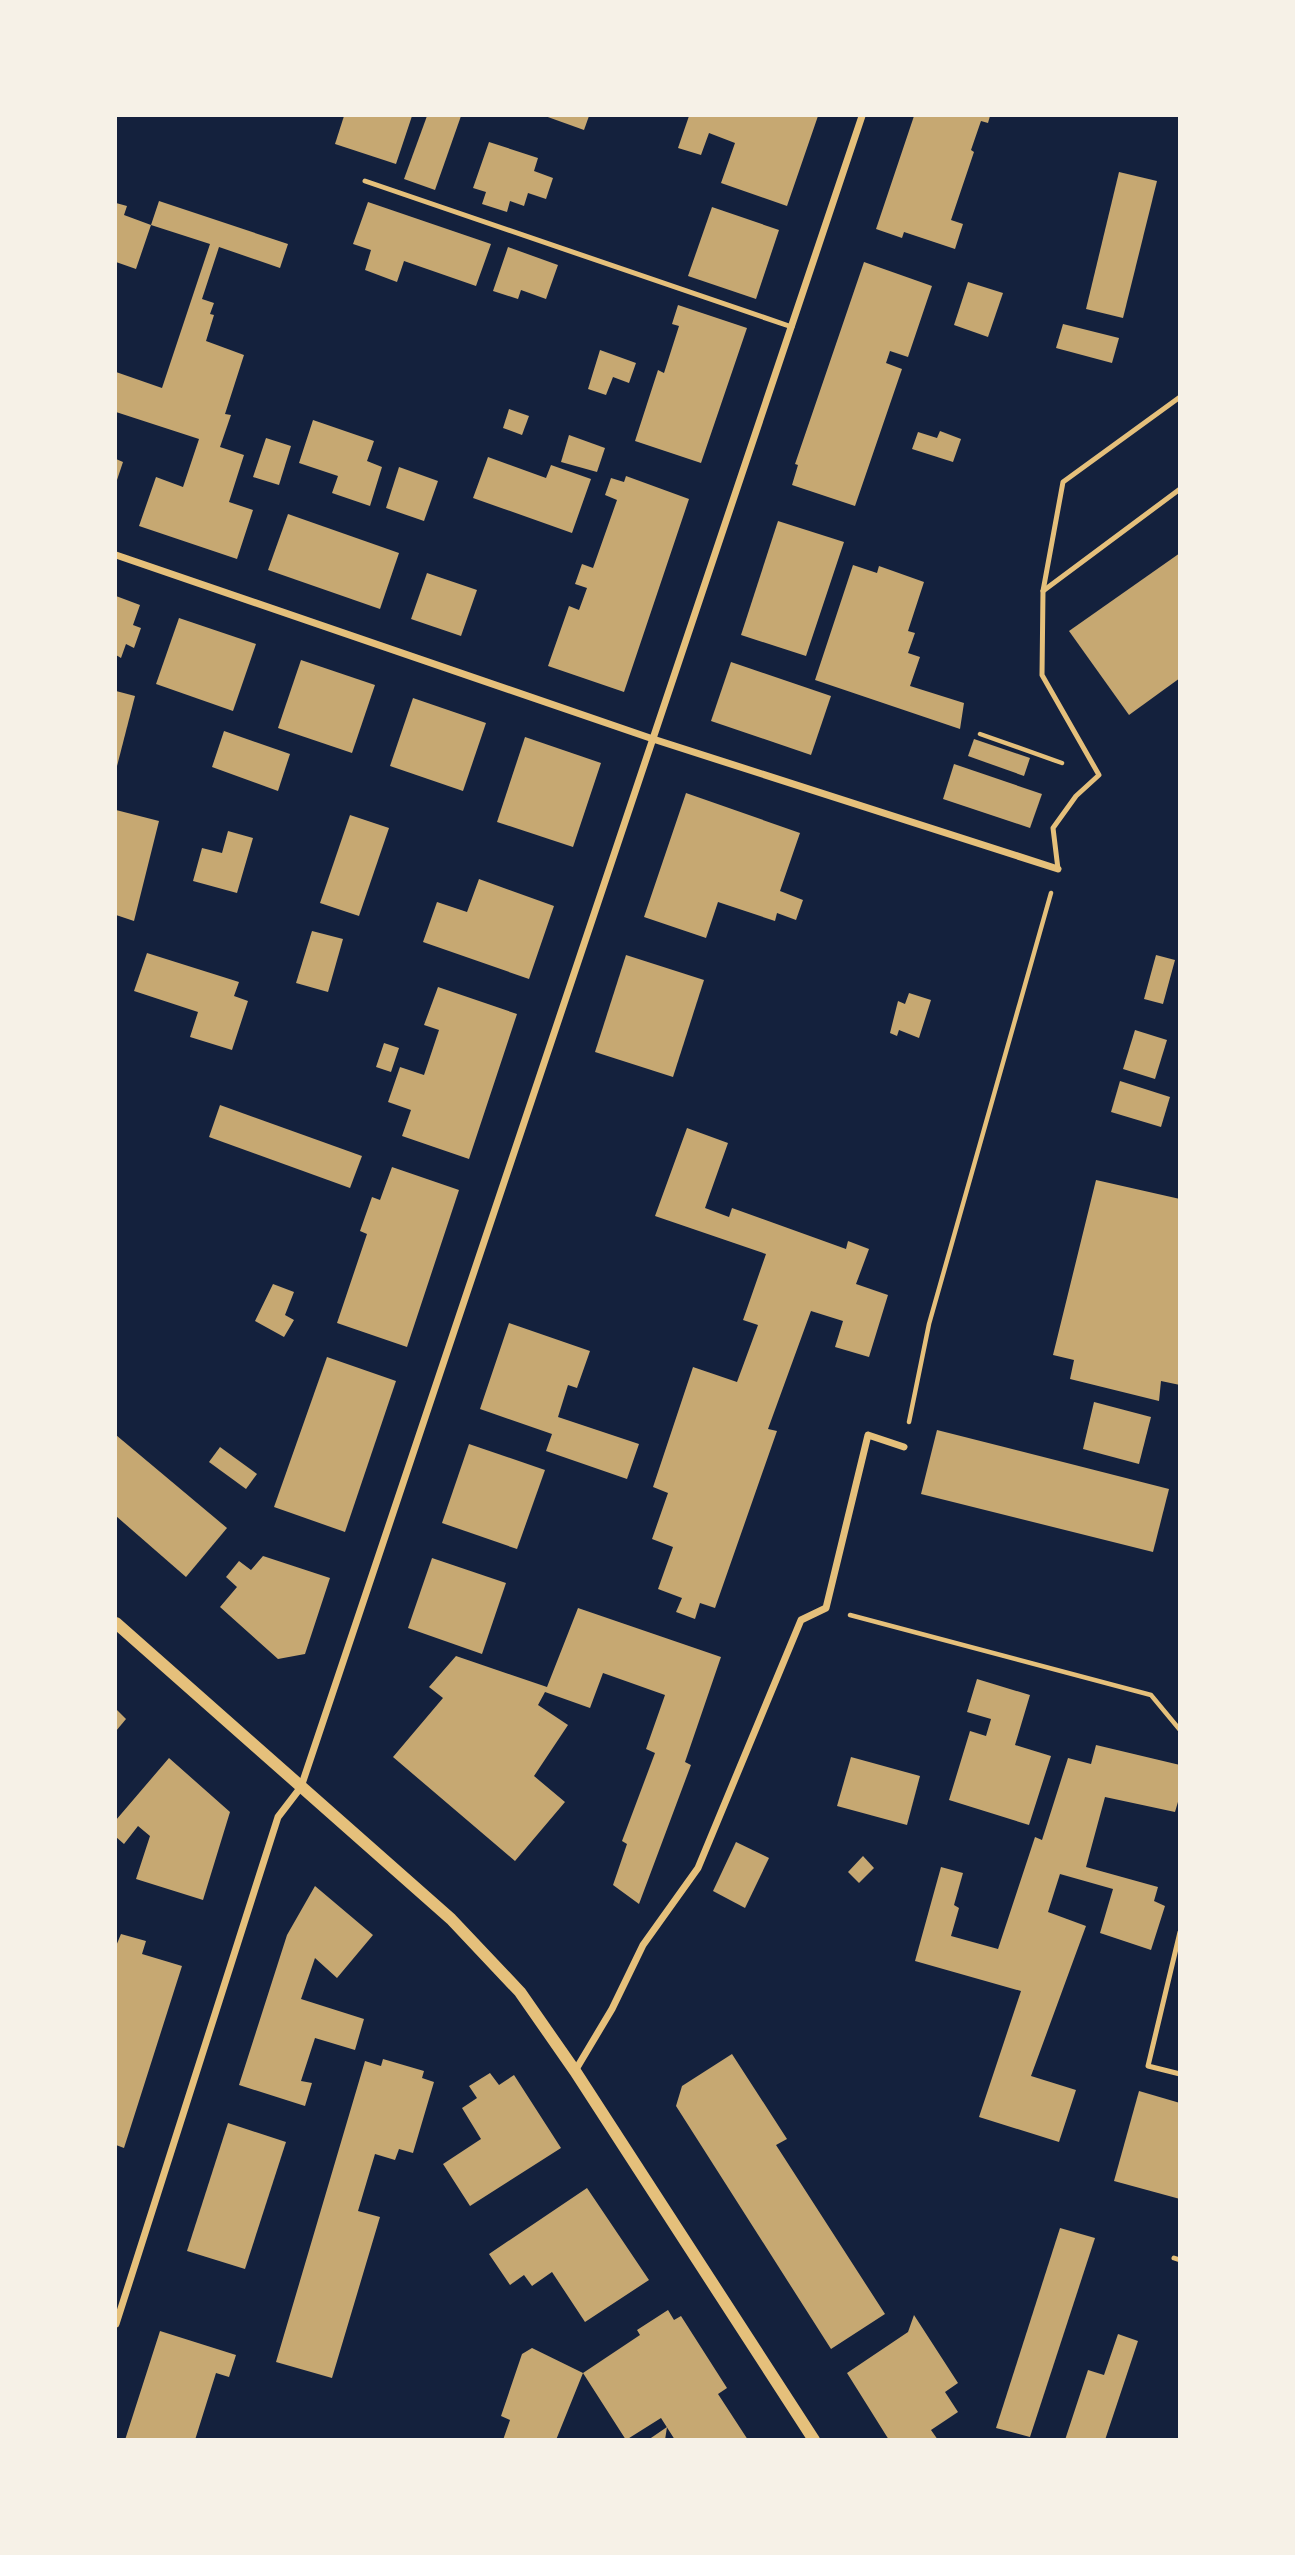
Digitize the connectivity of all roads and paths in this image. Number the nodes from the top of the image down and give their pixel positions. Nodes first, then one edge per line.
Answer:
1 (862, 116) edge
2 (365, 181) dead end
3 (792, 327) junction
4 (1180, 397) edge
5 (1180, 489) edge
6 (116, 555) edge
7 (1043, 591) junction
8 (980, 734) dead end
9 (653, 739) junction
10 (1099, 775) junction
11 (1058, 869) junction
12 (904, 1447) joint
13 (826, 1608) junction
14 (116, 1623) edge
15 (1180, 1730) edge
16 (301, 1787) junction
17 (1180, 1932) edge
18 (575, 2071) junction
19 (1180, 2074) edge
20 (116, 2324) edge
21 (814, 2440) edge

1 - 3 street
2 - 3 lane
3 - 9 street
4 - 7 lane
5 - 7 lane
6 - 9 street
7 - 10 lane
8 - 10 path
9 - 11 street
9 - 16 street
10 - 11 lane
11 - 12 path
12 - 13 street
13 - 15 path
13 - 18 street
14 - 16 street
16 - 18 street
16 - 20 street
17 - 19 lane
18 - 21 street

